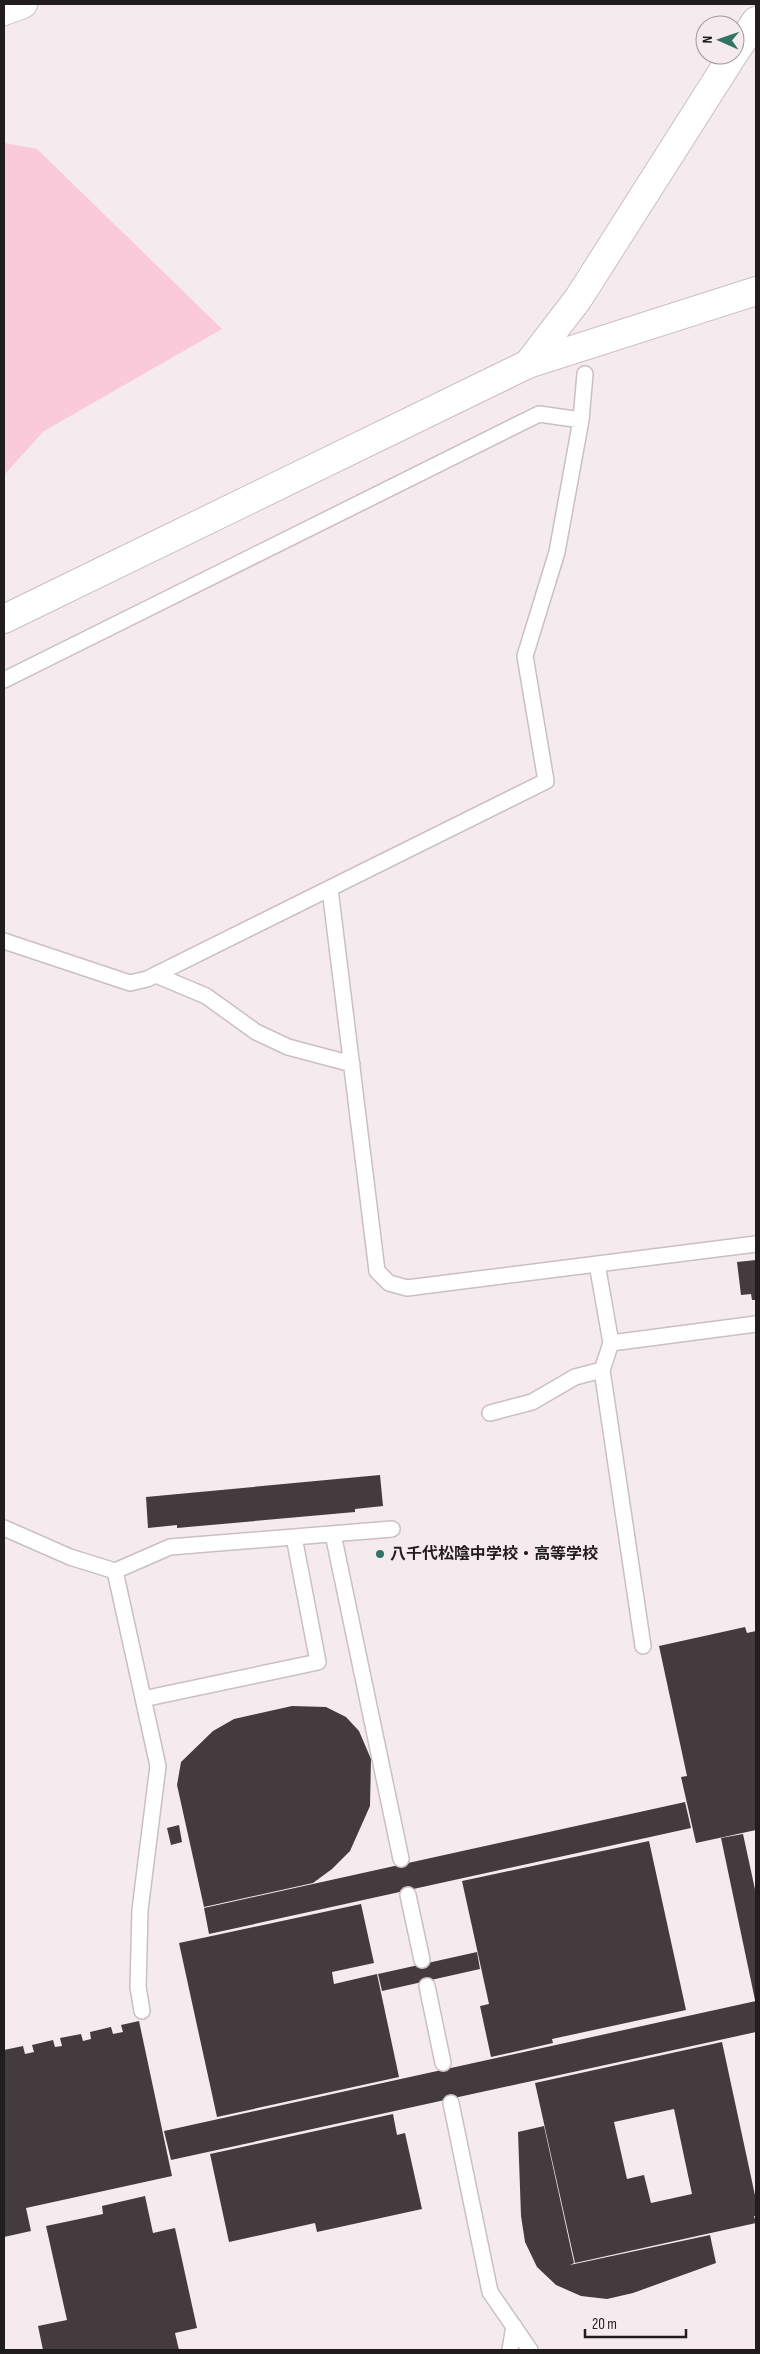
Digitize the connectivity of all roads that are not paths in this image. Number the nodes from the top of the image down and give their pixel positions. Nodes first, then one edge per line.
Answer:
1 (23, 4) edge
2 (4, 11) edge
3 (756, 21) edge
4 (745, 37) edge
5 (727, 65) edge
6 (756, 291) edge
7 (528, 364) junction
8 (585, 374) dead end
9 (581, 420) junction
10 (4, 620) edge
11 (4, 680) edge
12 (330, 888) junction
13 (4, 941) edge
14 (156, 975) junction
15 (352, 1064) junction
16 (756, 1244) edge
17 (597, 1264) junction
18 (756, 1324) edge
19 (611, 1343) junction
20 (602, 1370) junction
21 (490, 1413) dead end
22 (4, 1528) edge
23 (392, 1528) dead end
24 (333, 1534) junction
25 (294, 1537) junction
26 (115, 1570) junction
27 (643, 1646) dead end
28 (143, 1699) junction
29 (401, 1859) dead end
30 (408, 1895) dead end
31 (422, 1960) dead end
32 (427, 1986) dead end
33 (142, 2010) dead end
34 (443, 2063) dead end
35 (451, 2103) dead end
36 (514, 2326) junction
37 (510, 2350) edge
38 (530, 2350) edge

1 - 2 street
3 - 4 street
5 - 7 street
6 - 7 street
7 - 10 street
8 - 9 lane
9 - 11 lane
9 - 12 lane
12 - 14 lane
12 - 15 lane
13 - 14 lane
14 - 15 lane
15 - 17 lane
16 - 17 lane
17 - 19 lane
18 - 19 lane
19 - 20 lane
20 - 21 lane
20 - 27 lane
22 - 26 lane
23 - 24 lane
24 - 25 lane
24 - 29 lane
25 - 26 lane
25 - 28 lane
26 - 28 lane
28 - 33 lane
30 - 31 lane
32 - 34 lane
35 - 36 lane
36 - 37 lane
36 - 38 lane

